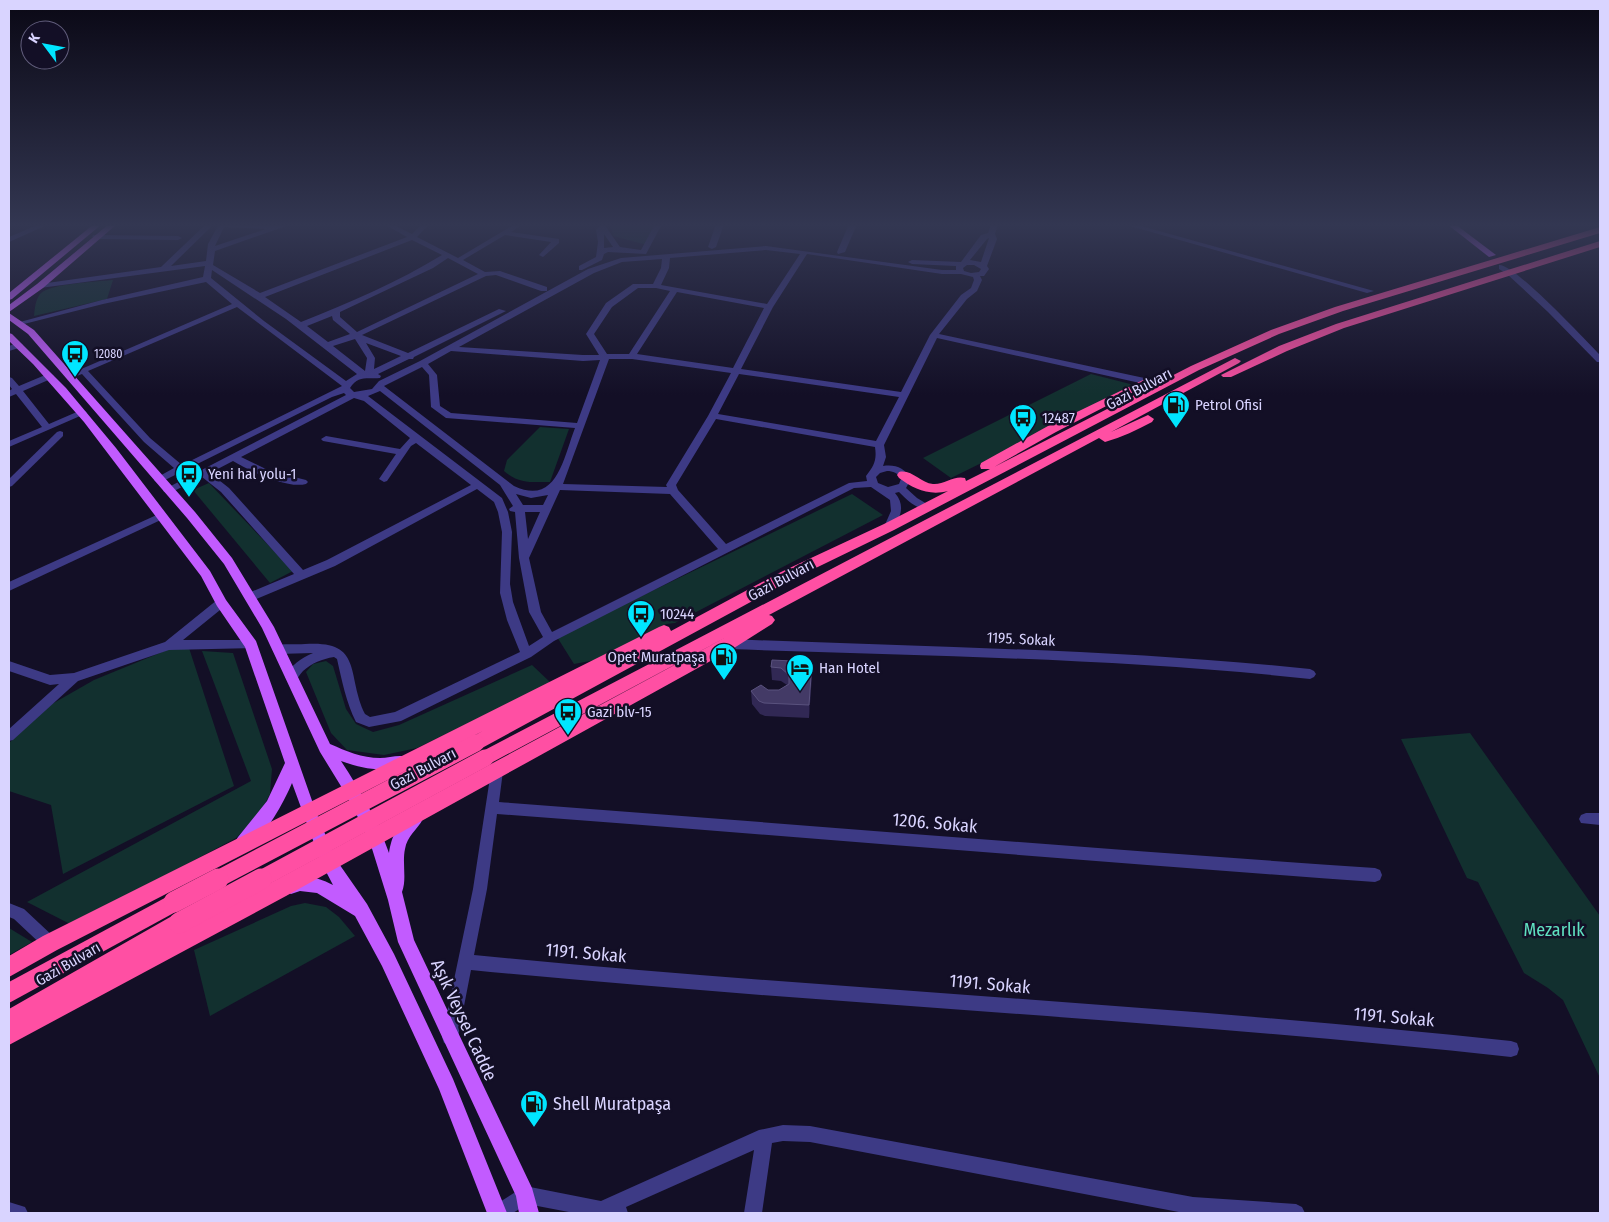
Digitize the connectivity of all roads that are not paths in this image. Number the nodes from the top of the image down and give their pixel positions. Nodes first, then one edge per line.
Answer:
1 (29, 281) edge
2 (45, 281) edge
3 (86, 281) edge
4 (198, 281) edge
5 (210, 281) edge
6 (238, 281) edge
7 (299, 281) edge
8 (399, 281) edge
9 (470, 281) edge
10 (521, 281) edge
11 (557, 281) edge
12 (573, 281) edge
13 (658, 281) edge
14 (786, 281) edge
15 (965, 281) edge
16 (978, 281) edge
17 (1334, 281) edge
18 (1404, 281) edge
19 (1429, 281) edge
20 (1471, 281) edge
21 (1518, 281) edge
22 (24, 285) junction
23 (656, 286) junction
24 (37, 288) junction
25 (544, 289) junction
26 (674, 290) junction
27 (1370, 291) junction
28 (9, 292) edge
29 (968, 292) junction
30 (260, 296) junction
31 (9, 297) edge
32 (238, 304) junction
33 (769, 307) junction
34 (9, 309) edge
35 (336, 311) junction
36 (9, 316) edge
37 (20, 323) junction
38 (302, 325) junction
39 (934, 335) junction
40 (9, 336) edge
41 (357, 336) junction
42 (327, 345) junction
43 (14, 347) edge
44 (449, 349) junction
45 (632, 356) junction
46 (410, 357) junction
47 (605, 358) junction
48 (1600, 360) edge
49 (423, 363) junction
50 (83, 370) junction
51 (738, 370) junction
52 (368, 375) junction
53 (50, 376) junction
54 (69, 376) junction
55 (9, 380) edge
56 (1149, 382) junction
57 (381, 385) junction
58 (351, 391) junction
59 (13, 392) edge
60 (904, 395) junction
61 (82, 412) junction
62 (713, 416) junction
63 (581, 426) junction
64 (47, 427) junction
65 (60, 434) dead end
66 (416, 438) junction
67 (326, 439) dead end
68 (9, 444) edge
69 (879, 445) junction
70 (402, 452) junction
71 (881, 456) junction
72 (234, 457) junction
73 (181, 469) junction
74 (877, 470) junction
75 (204, 473) junction
76 (901, 473) junction
77 (384, 479) dead end
78 (159, 480) junction
79 (303, 482) dead end
80 (503, 483) junction
81 (558, 483) junction
82 (9, 484) edge
83 (478, 485) junction
84 (886, 489) junction
85 (168, 490) junction
86 (673, 491) junction
87 (927, 507) junction
88 (520, 508) junction
89 (546, 508) junction
90 (503, 511) junction
91 (161, 516) junction
92 (889, 527) junction
93 (724, 549) junction
94 (874, 553) junction
95 (524, 558) junction
96 (301, 575) junction
97 (786, 576) junction
98 (9, 587) edge
99 (250, 597) junction
100 (221, 603) junction
101 (550, 638) junction
102 (729, 644) junction
103 (169, 645) junction
104 (251, 645) junction
105 (278, 649) junction
106 (336, 652) junction
107 (527, 654) junction
108 (9, 666) edge
109 (1310, 674) dead end
110 (291, 677) junction
111 (74, 678) junction
112 (9, 736) edge
113 (324, 748) junction
114 (428, 753) junction
115 (486, 758) junction
116 (292, 763) junction
117 (352, 792) junction
118 (448, 798) junction
119 (492, 808) junction
120 (309, 812) junction
121 (423, 812) junction
122 (1586, 819) dead end
123 (1600, 819) edge
124 (376, 838) junction
125 (241, 846) junction
126 (329, 862) junction
127 (1375, 875) dead end
128 (280, 890) junction
129 (396, 900) junction
130 (9, 910) edge
131 (361, 910) junction
132 (231, 916) junction
133 (50, 943) junction
134 (465, 962) junction
135 (9, 967) edge
136 (9, 993) edge
137 (9, 1021) edge
138 (9, 1035) edge
139 (450, 1039) junction
140 (1511, 1049) dead end
141 (765, 1136) junction
142 (525, 1195) junction
143 (9, 1211) edge
144 (610, 1211) edge
145 (19, 1213) edge
146 (498, 1213) edge
147 (529, 1213) edge
148 (753, 1213) edge
149 (1296, 1213) edge

1 - 22 main road
2 - 24 main road
3 - 24 street
4 - 37 street
5 - 32 street
6 - 30 street
7 - 30 street
8 - 35 street
9 - 41 street
10 - 25 street
11 - 25 street
12 - 44 street
13 - 23 street
14 - 33 street
15 - 29 street
16 - 29 street
17 - 27 street
18 - 27 highway
19 - 87 highway, Gazi Bulvarı
20 - 94 highway, Gazi Bulvarı
21 - 48 street
22 - 28 main road
22 - 31 main road
23 - 26 street
23 - 47 street
24 - 34 main road
24 - 37 main road
25 - 46 street
26 - 33 street
26 - 45 street
27 - 56 highway
29 - 39 street
30 - 38 street
32 - 50 street
32 - 58 street
33 - 51 street
35 - 38 street
35 - 41 street
36 - 37 main road, Aşık Veysel Cadde
37 - 54 main road, Aşık Veysel Cadde
38 - 42 street
39 - 56 street
39 - 60 street
40 - 43 main road
41 - 42 street
41 - 46 street
41 - 52 street
42 - 52 street
43 - 53 main road
44 - 47 street
44 - 49 street
45 - 47 street
45 - 51 street
46 - 52 street
47 - 63 street
49 - 57 street
49 - 63 street
50 - 54 street
50 - 73 street
51 - 60 street
51 - 62 street
52 - 57 street
52 - 58 street
53 - 59 street
53 - 61 main road
54 - 78 main road, Aşık Veysel Cadde
55 - 59 street
56 - 76 highway
57 - 58 street
57 - 80 street
58 - 66 street
58 - 72 street
58 - 73 street
59 - 64 street
60 - 69 street
61 - 64 street
61 - 91 main road
62 - 69 street
62 - 86 street
63 - 81 street
64 - 68 street
65 - 82 street
66 - 70 street
66 - 83 street
67 - 70 street
69 - 71 street
70 - 77 street
71 - 74 street
71 - 76 street
72 - 75 street
72 - 79 street
73 - 78 street
74 - 76 street
74 - 84 street
75 - 85 street
75 - 96 street
76 - 84 street
78 - 85 main road, Aşık Veysel Cadde
80 - 81 street
80 - 88 street
81 - 86 street
81 - 89 street
83 - 90 street
83 - 96 street
84 - 87 street
84 - 92 street
84 - 93 street
85 - 99 main road, Aşık Veysel Cadde
86 - 93 street
87 - 92 highway, Gazi Bulvarı
88 - 89 street
88 - 90 street
88 - 95 street
89 - 95 street
90 - 107 street
91 - 98 street
91 - 100 main road
92 - 97 highway, Gazi Bulvarı
93 - 101 street
94 - 102 highway
94 - 115 highway, Gazi Bulvarı
95 - 101 street
96 - 99 street
97 - 114 highway
97 - 115 highway, Gazi Bulvarı
99 - 105 main road, Aşık Veysel Cadde
100 - 103 street
100 - 104 main road
101 - 107 street
102 - 109 street, 1195. Sokak
102 - 115 highway
103 - 104 street
103 - 111 street
104 - 116 main road
105 - 106 street
105 - 110 main road, Aşık Veysel Cadde
106 - 107 street
106 - 110 street
108 - 111 street
110 - 113 main road, Aşık Veysel Cadde
111 - 112 street
113 - 114 main road
113 - 117 main road, Aşık Veysel Cadde
114 - 117 highway
114 - 118 highway
115 - 118 highway
115 - 119 street
115 - 136 highway, Gazi Bulvarı, bridge
115 - 137 highway, Gazi Bulvarı, bridge
116 - 120 main road
116 - 125 main road
117 - 120 highway
117 - 124 main road, Aşık Veysel Cadde
118 - 121 highway
119 - 127 street, 1206. Sokak
119 - 134 street
120 - 125 highway
120 - 126 main road
121 - 124 highway
121 - 129 main road
122 - 123 street
124 - 126 highway
124 - 129 main road, Aşık Veysel Cadde
125 - 132 highway
125 - 133 highway
126 - 128 highway
126 - 131 main road
128 - 131 main road
128 - 132 highway
129 - 139 main road, Aşık Veysel Cadde
130 - 133 street
131 - 146 main road
132 - 138 highway
133 - 135 highway
134 - 139 street
134 - 140 street, 1191. Sokak
139 - 142 main road, Aşık Veysel Cadde
141 - 144 street
141 - 148 street
141 - 149 street
142 - 144 street
142 - 146 street
142 - 147 main road, Aşık Veysel Cadde
143 - 145 street

